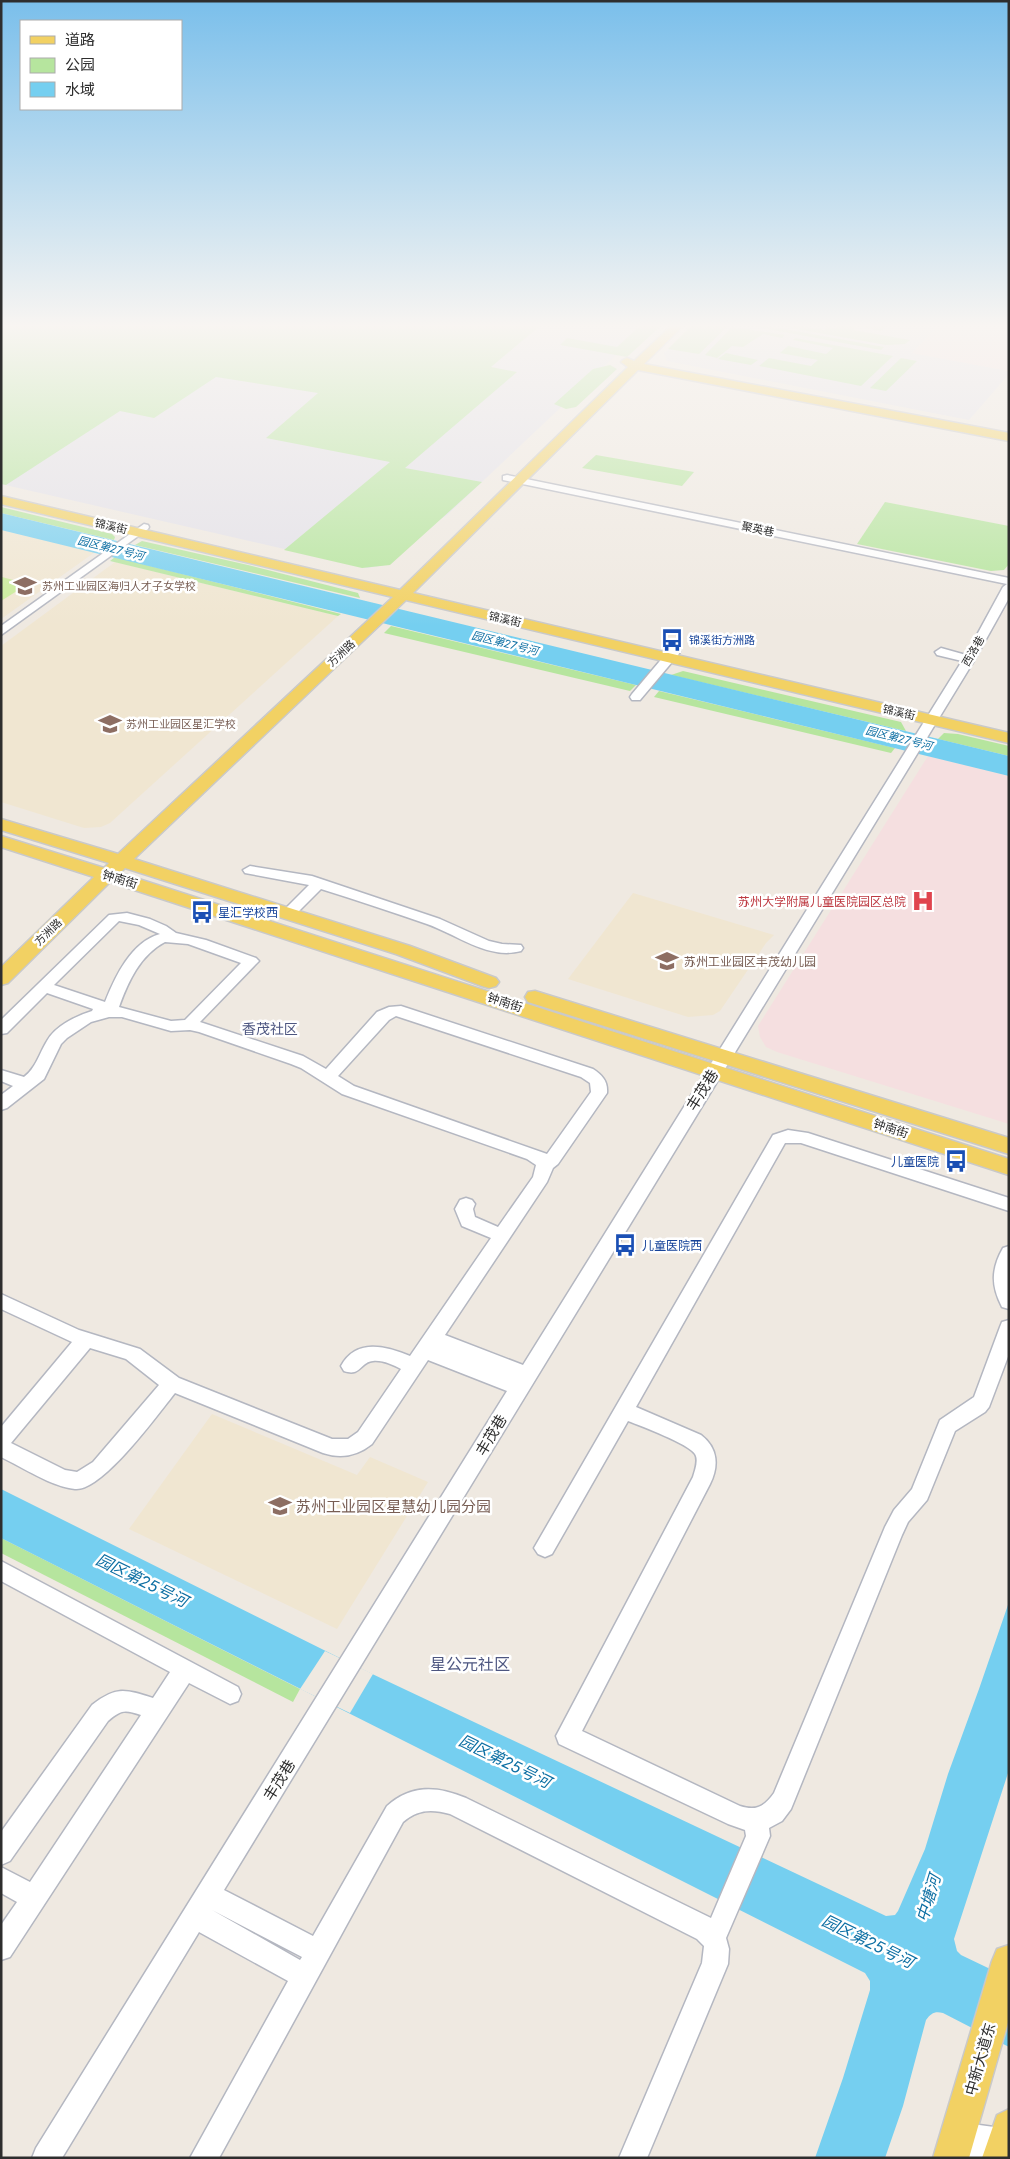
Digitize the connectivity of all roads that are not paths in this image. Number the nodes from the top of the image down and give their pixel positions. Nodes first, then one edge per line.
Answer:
1 (570, 425) edge
2 (946, 425) edge
3 (964, 425) edge
4 (1009, 433) edge
5 (1009, 437) edge
6 (512, 479) junction
7 (1, 494) edge
8 (1, 500) edge
9 (682, 514) junction
10 (671, 524) dead end
11 (141, 530) junction
12 (1009, 581) edge
13 (1009, 587) edge
14 (394, 594) junction
15 (1, 632) edge
16 (941, 652) dead end
17 (969, 658) junction
18 (667, 660) junction
19 (640, 692) dead end
20 (930, 721) junction
21 (1009, 730) edge
22 (1009, 738) edge
23 (1, 824) edge
24 (1, 840) edge
25 (109, 866) junction
26 (250, 870) dead end
27 (319, 883) junction
28 (289, 913) junction
29 (171, 936) junction
30 (516, 948) dead end
31 (1, 960) edge
32 (1, 979) edge
33 (44, 987) junction
34 (104, 1012) junction
35 (190, 1025) junction
36 (1, 1029) edge
37 (719, 1062) junction
38 (1, 1075) edge
39 (326, 1077) junction
40 (24, 1086) junction
41 (1, 1104) edge
42 (1009, 1146) edge
43 (545, 1165) junction
44 (1009, 1167) edge
45 (466, 1204) dead end
46 (1009, 1205) edge
47 (502, 1236) junction
48 (1009, 1253) edge
49 (1, 1301) edge
50 (1009, 1302) edge
51 (1009, 1328) edge
52 (86, 1339) junction
53 (423, 1352) junction
54 (351, 1366) dead end
55 (524, 1382) junction
56 (172, 1383) junction
57 (623, 1410) junction
58 (1, 1441) edge
59 (1, 1448) edge
60 (545, 1548) dead end
61 (1, 1570) edge
62 (185, 1669) junction
63 (230, 1694) dead end
64 (158, 1710) junction
65 (756, 1821) junction
66 (1, 1853) edge
67 (1, 1879) edge
68 (208, 1895) junction
69 (34, 1898) junction
70 (728, 1909) joint
71 (195, 1916) junction
72 (712, 1935) junction
73 (1, 1948) edge
74 (318, 1952) junction
75 (1008, 1964) edge
76 (304, 1976) junction
77 (987, 2146) edge
78 (46, 2158) edge
79 (204, 2158) edge
80 (633, 2158) edge

1 - 6 main road, 方洲路
2 - 5 main road
3 - 4 main road
6 - 9 street, 聚英巷
6 - 14 main road, 方洲路
7 - 11 main road, 锦溪街
8 - 11 main road, 锦溪街
9 - 10 street
9 - 12 street, 聚英巷
11 - 14 main road, 锦溪街
11 - 15 street
13 - 17 street, 西洛巷
14 - 18 main road, 锦溪街
14 - 25 main road, 方洲路
16 - 17 street
17 - 20 street, 西洛巷
18 - 19 street
18 - 20 main road, 锦溪街
20 - 21 main road, 锦溪街
20 - 22 main road, 锦溪街
20 - 37 street, 丰茂巷
23 - 25 main road, 钟南街
24 - 25 main road, 钟南街
25 - 28 main road, 钟南街
25 - 31 main road, 方洲路
25 - 32 main road, 方洲路
25 - 37 main road, 钟南街
26 - 27 street
27 - 28 street
27 - 30 street
28 - 37 main road, 钟南街
29 - 33 street
29 - 34 street
29 - 35 street
33 - 34 street
33 - 36 street
34 - 35 street
34 - 40 street
35 - 39 street
37 - 42 main road, 钟南街
37 - 44 main road, 钟南街
37 - 55 street, 丰茂巷
38 - 40 street
39 - 43 street
39 - 43 street
40 - 41 street
43 - 47 street
45 - 47 street
46 - 57 street
47 - 53 street
48 - 50 street
49 - 52 street
51 - 65 street
52 - 56 street
52 - 58 street
53 - 54 street
53 - 55 street
53 - 56 street
55 - 68 street, 丰茂巷
56 - 59 street
57 - 60 street
57 - 65 street
61 - 62 street
62 - 63 street
62 - 64 street
64 - 66 street
64 - 69 street
65 - 70 street
67 - 69 street
68 - 71 street, 丰茂巷
68 - 74 street
69 - 73 street
70 - 72 street
71 - 76 street
71 - 78 street, 丰茂巷
72 - 74 street
72 - 80 street
74 - 76 street
75 - 77 main road, 中新大道东
76 - 79 street

